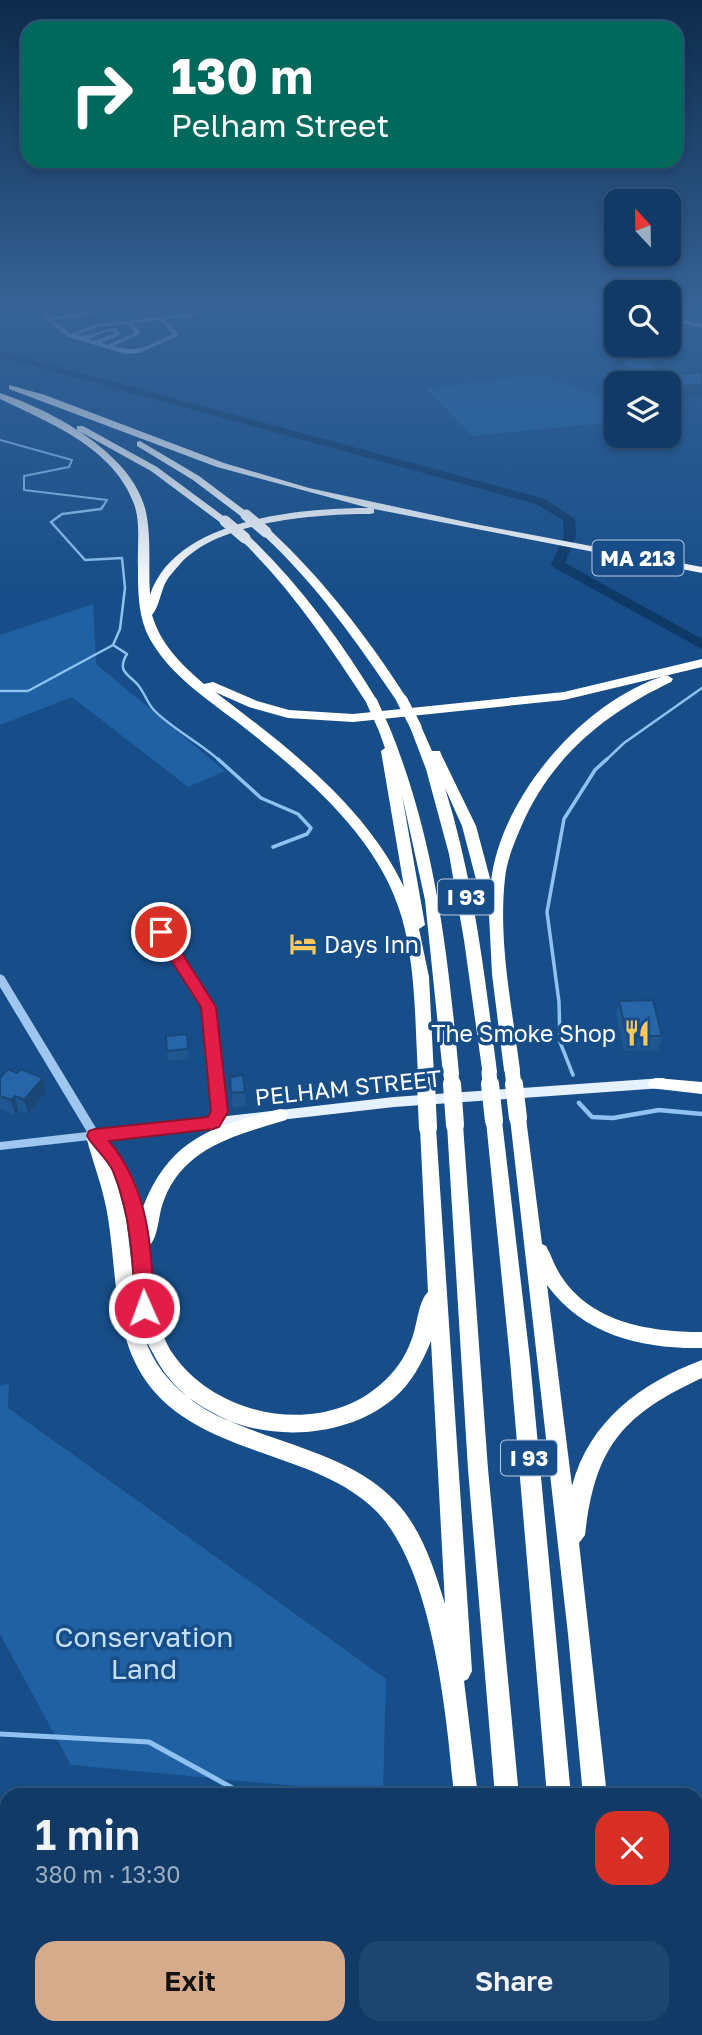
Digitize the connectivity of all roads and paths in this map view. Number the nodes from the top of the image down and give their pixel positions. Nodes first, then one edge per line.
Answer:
1 (17, 404) edge
2 (22, 404) edge
3 (54, 404) edge
4 (57, 404) edge
5 (446, 520) junction
6 (702, 570) edge
7 (151, 625) junction
8 (702, 665) edge
9 (180, 667) junction
10 (416, 727) junction
11 (386, 731) junction
12 (161, 932) dead end
13 (498, 936) junction
14 (421, 977) junction
15 (0, 978) edge
16 (702, 1082) edge
17 (656, 1084) junction
18 (702, 1088) edge
19 (279, 1115) junction
20 (213, 1123) junction
21 (95, 1136) junction
22 (0, 1146) edge
23 (527, 1189) junction
24 (143, 1256) junction
25 (436, 1267) junction
26 (702, 1340) edge
27 (702, 1368) edge
28 (571, 1573) junction
29 (465, 1788) edge
30 (466, 1788) edge
31 (506, 1788) edge
32 (558, 1788) edge
33 (594, 1788) edge

1 - 7 highway
2 - 11 highway, I 93, bridge
3 - 10 highway, I 93, bridge
4 - 5 highway
5 - 6 highway, MA 213
5 - 7 highway
7 - 9 highway
8 - 9 highway
8 - 13 highway
9 - 14 highway
10 - 13 highway
10 - 32 highway, I 93, bridge
11 - 14 highway
11 - 31 highway, I 93, bridge
12 - 20 street
13 - 23 highway, bridge
14 - 25 highway, bridge
15 - 21 street
16 - 17 main road, PELHAM STREET
17 - 18 highway
17 - 19 main road, PELHAM STREET
19 - 20 main road, PELHAM STREET
19 - 24 highway
20 - 21 main road, PELHAM STREET
21 - 22 street, PELHAM STREET
21 - 24 highway
21 - 29 highway
23 - 26 highway
23 - 28 highway
24 - 25 highway
25 - 30 highway
27 - 28 highway
28 - 33 highway

